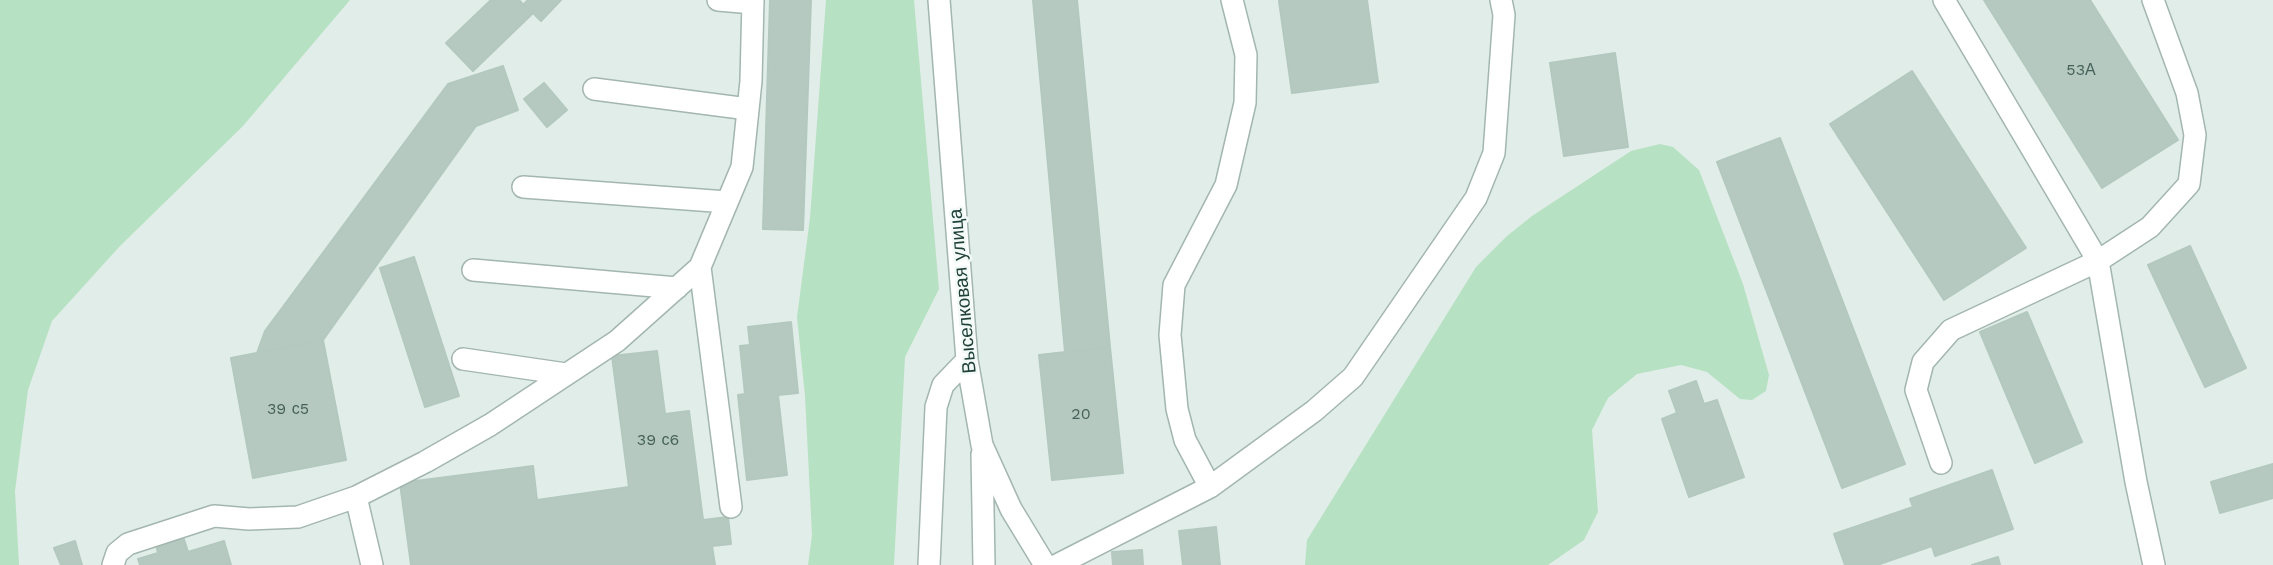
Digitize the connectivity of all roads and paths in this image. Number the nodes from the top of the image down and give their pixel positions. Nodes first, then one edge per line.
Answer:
1 (718, 0) edge
2 (939, 0) edge
3 (1232, 0) edge
4 (1501, 0) edge
5 (1944, 0) edge
6 (2153, 0) edge
7 (753, 1) edge
8 (594, 89) dead end
9 (748, 109) junction
10 (523, 187) dead end
11 (727, 202) junction
12 (2098, 261) junction
13 (700, 267) junction
14 (472, 270) dead end
15 (677, 288) junction
16 (463, 359) dead end
17 (967, 360) junction
18 (566, 374) junction
19 (982, 445) junction
20 (1941, 463) dead end
21 (1210, 487) junction
22 (356, 496) junction
23 (731, 507) dead end
24 (113, 565) edge
25 (372, 565) edge
26 (929, 565) edge
27 (984, 565) edge
28 (1045, 565) edge
29 (1057, 565) edge
30 (2154, 565) edge

1 - 7 street
2 - 17 street, Выселковая улица
3 - 21 street
4 - 21 street
5 - 12 street
6 - 12 street
7 - 9 street
8 - 9 street
9 - 11 street
10 - 11 street
11 - 13 street
12 - 20 street
12 - 30 street
13 - 15 street
13 - 23 street
14 - 15 street
15 - 18 street
16 - 18 street
17 - 19 street, Выселковая улица
17 - 26 street
18 - 22 street
19 - 27 street
19 - 28 street, Выселковая улица
21 - 29 street
22 - 24 street
22 - 25 street

